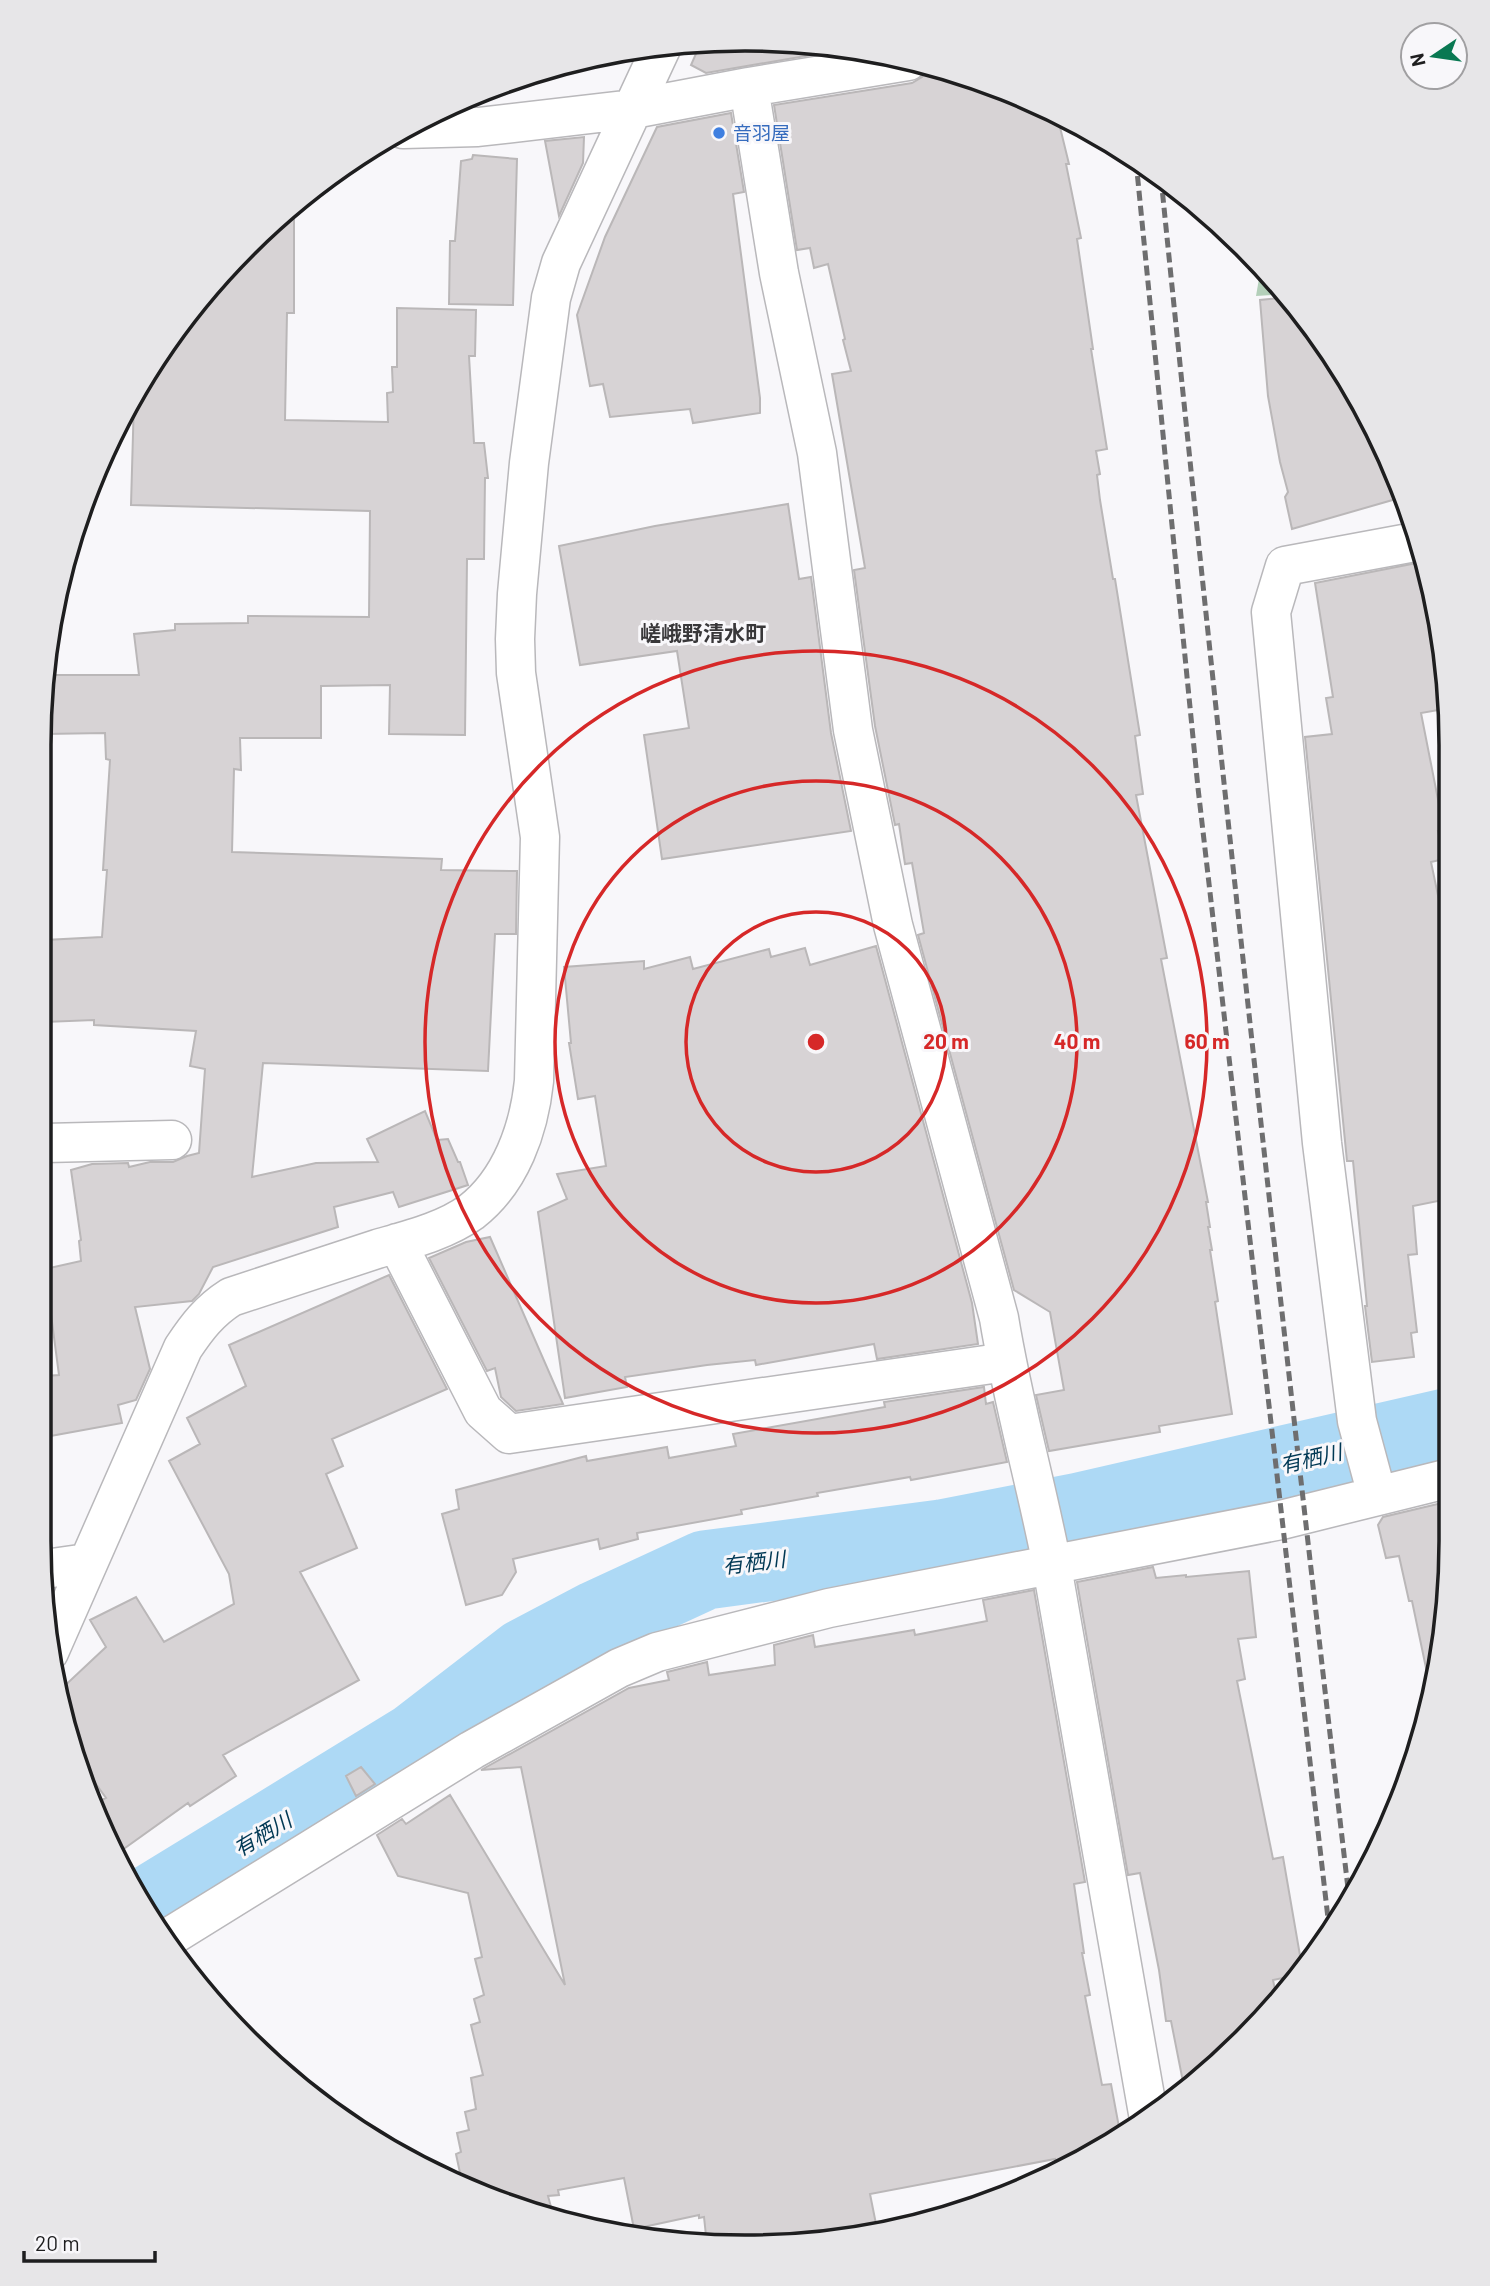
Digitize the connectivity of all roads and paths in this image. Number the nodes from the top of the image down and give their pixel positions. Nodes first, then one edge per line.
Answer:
1 (657, 57) edge
2 (884, 65) edge
3 (748, 87) junction
4 (633, 109) junction
5 (425, 129) edge
6 (1409, 543) edge
7 (172, 1140) dead end
8 (51, 1143) edge
9 (397, 1243) junction
10 (1006, 1362) junction
11 (1439, 1480) edge
12 (1375, 1487) junction
13 (1051, 1560) junction
14 (87, 1563) junction
15 (52, 1568) edge
16 (57, 1633) edge
17 (173, 1935) edge
18 (1147, 2107) edge

1 - 4 street
2 - 3 street
3 - 4 street
3 - 10 street
4 - 5 street
4 - 9 street
6 - 12 street
7 - 8 street
9 - 10 street
9 - 14 street
10 - 13 street
11 - 12 street
12 - 13 street
13 - 17 street
13 - 18 street
14 - 15 street
14 - 16 street

